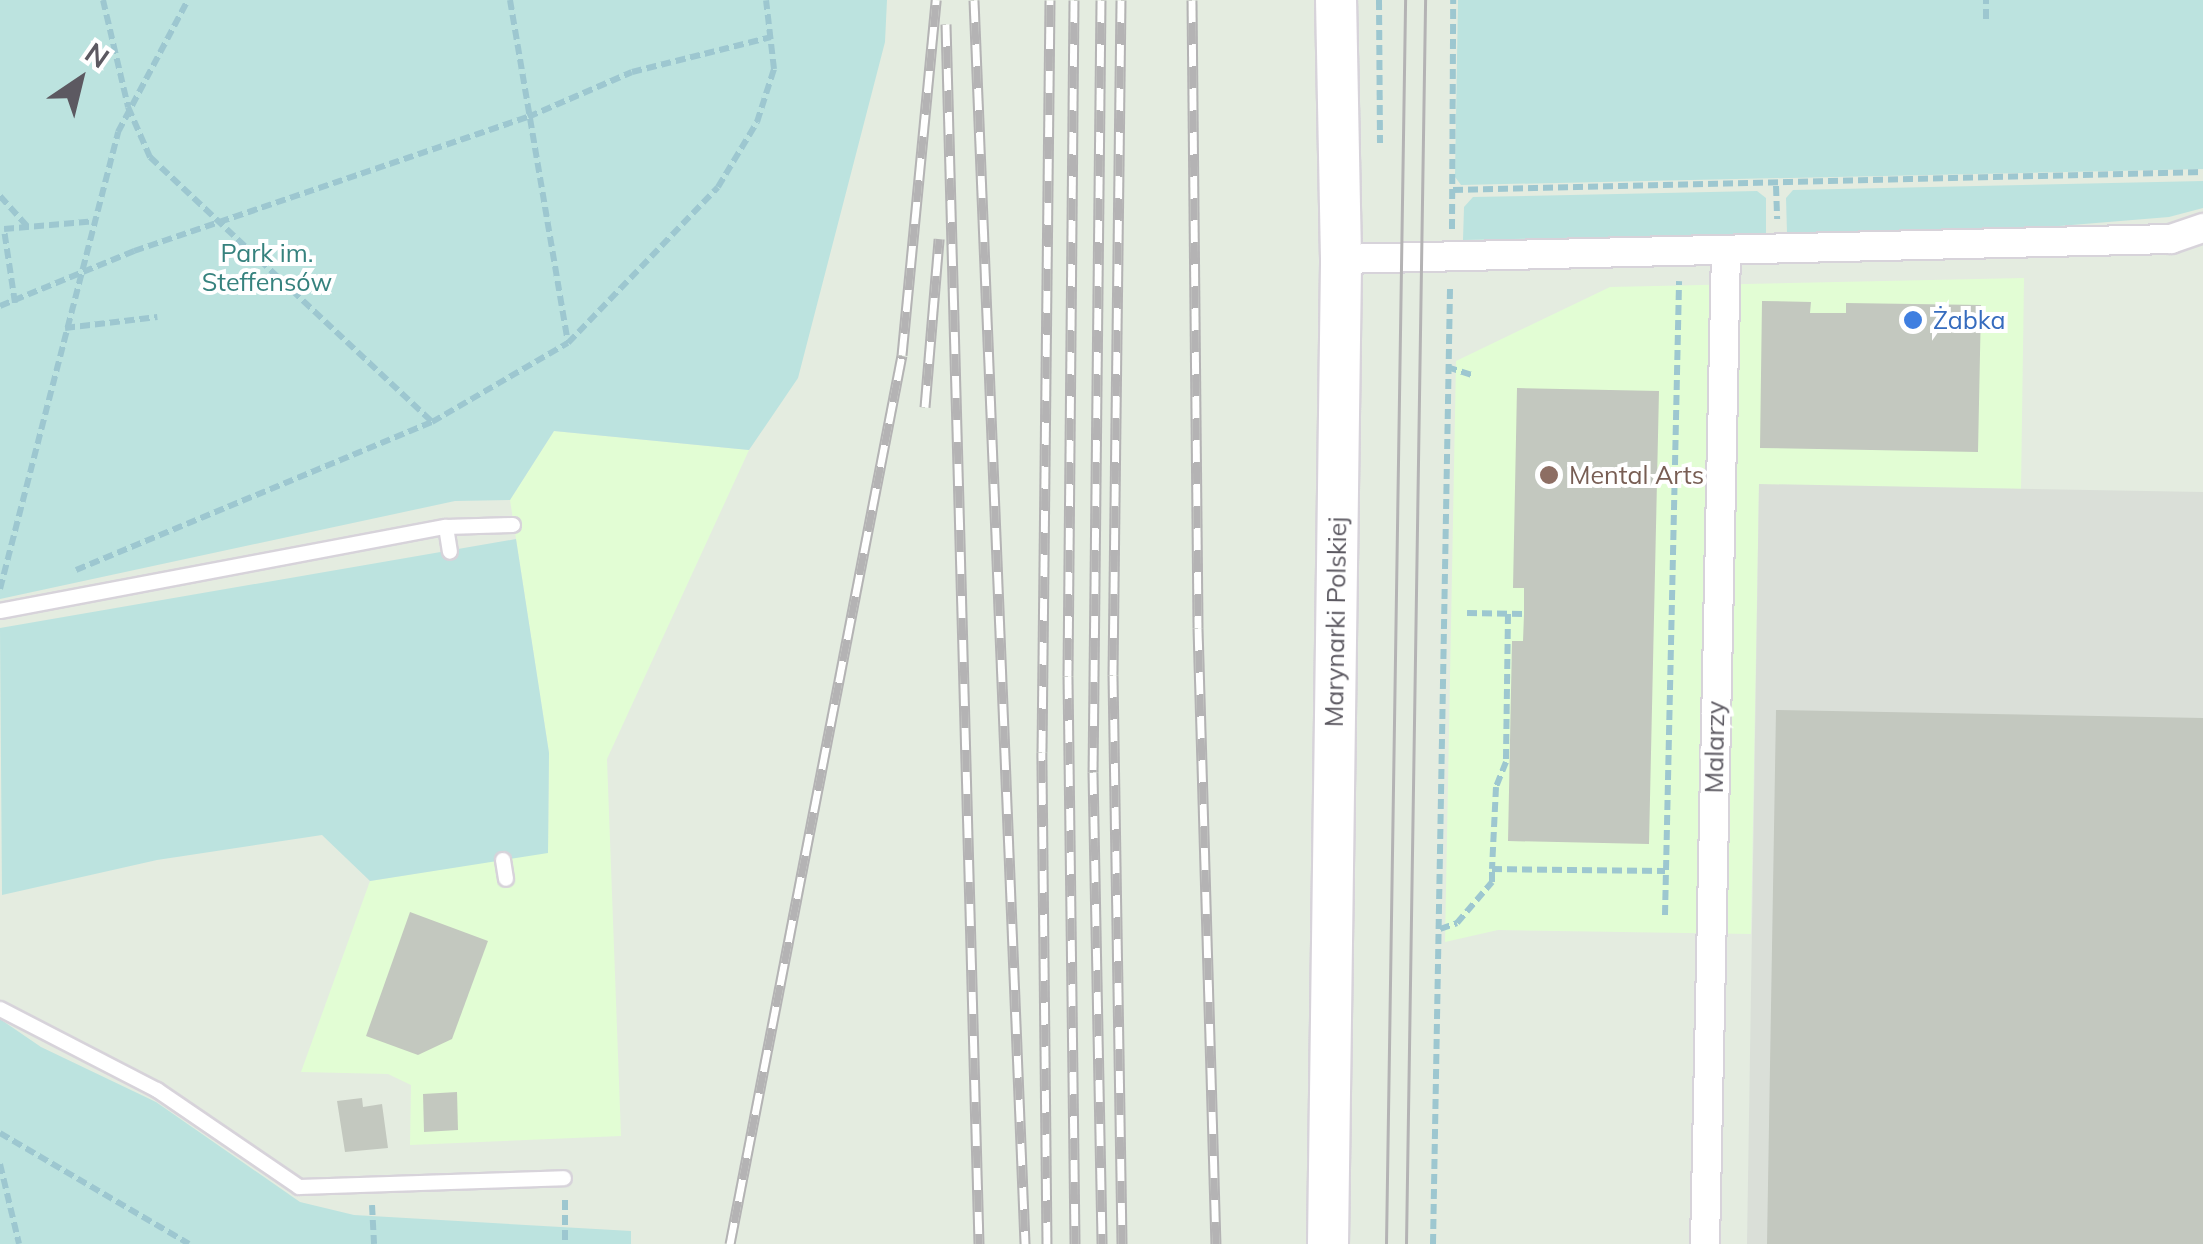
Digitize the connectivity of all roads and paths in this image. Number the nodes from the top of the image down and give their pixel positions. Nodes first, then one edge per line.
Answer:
1 (103, 0) edge
2 (188, 0) edge
3 (510, 0) edge
4 (766, 0) edge
5 (1336, 0) edge
6 (1453, 0) edge
7 (1986, 0) edge
8 (1986, 18) dead end
9 (771, 37) junction
10 (128, 107) junction
11 (528, 117) junction
12 (2203, 172) edge
13 (1453, 190) junction
14 (0, 196) edge
15 (97, 221) junction
16 (227, 223) junction
17 (28, 227) junction
18 (2203, 228) edge
19 (1451, 237) dead end
20 (1726, 250) junction
21 (1340, 259) junction
22 (1679, 275) dead end
23 (78, 276) junction
24 (1450, 276) dead end
25 (15, 303) junction
26 (0, 306) edge
27 (157, 317) dead end
28 (64, 328) junction
29 (568, 344) junction
30 (1447, 367) junction
31 (1474, 376) dead end
32 (432, 422) junction
33 (514, 524) dead end
34 (446, 527) junction
35 (450, 552) dead end
36 (68, 574) dead end
37 (0, 590) edge
38 (0, 612) edge
39 (1467, 613) dead end
40 (1508, 614) junction
41 (1524, 614) dead end
42 (503, 860) dead end
43 (1492, 869) junction
44 (1666, 872) junction
45 (506, 879) dead end
46 (1665, 915) dead end
47 (1440, 929) junction
48 (0, 1009) edge
49 (0, 1132) edge
50 (0, 1164) edge
51 (564, 1178) joint
52 (370, 1185) junction
53 (18, 1244) edge
54 (189, 1244) edge
55 (374, 1244) edge
56 (566, 1244) edge
57 (1328, 1244) edge
58 (1434, 1244) edge
59 (1705, 1244) edge

1 - 10 path
2 - 10 path
3 - 11 path
4 - 9 path
5 - 21 main road, Marynarki Polskiej
6 - 13 path
7 - 8 path
9 - 11 path
9 - 29 path
10 - 15 path
10 - 16 path
11 - 16 path
11 - 29 path
12 - 13 path
13 - 19 path
14 - 17 path
15 - 17 path
15 - 23 path
16 - 23 path
16 - 32 path
17 - 25 path
18 - 20 street
20 - 21 street
20 - 59 street, Malarzy
21 - 57 main road, Marynarki Polskiej
22 - 44 path
23 - 25 path
23 - 28 path
24 - 30 path
25 - 26 path
27 - 28 path
28 - 37 path
29 - 32 path
30 - 31 path
30 - 47 path
32 - 36 path
33 - 34 lane
34 - 35 lane
34 - 38 lane
39 - 40 path
40 - 41 path
40 - 43 path
42 - 45 lane
43 - 44 path
43 - 47 path
44 - 46 path
47 - 58 path
48 - 52 lane
49 - 54 path
50 - 53 path
51 - 52 lane
51 - 56 path
52 - 55 path

